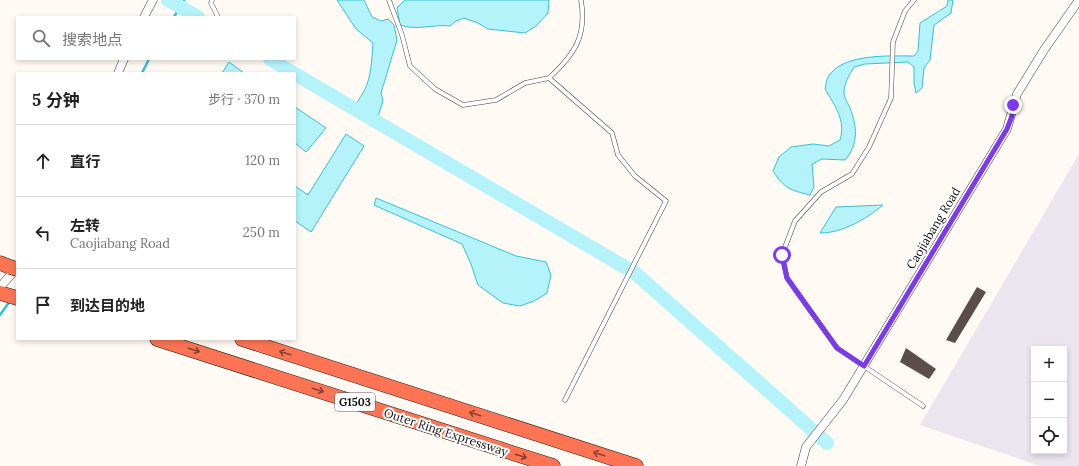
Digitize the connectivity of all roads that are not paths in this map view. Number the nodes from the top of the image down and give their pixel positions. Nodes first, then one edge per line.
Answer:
1 (153, 0) edge
2 (212, 0) edge
3 (389, 0) edge
4 (581, 0) edge
5 (914, 0) edge
6 (1079, 0) edge
7 (146, 14) edge
8 (218, 16) edge
9 (124, 60) edge
10 (118, 72) edge
11 (549, 78) junction
12 (9, 267) edge
13 (0, 287) edge
14 (0, 293) edge
15 (16, 298) edge
16 (160, 340) edge
17 (245, 340) edge
18 (864, 366) junction
19 (565, 400) dead end
20 (923, 406) dead end
21 (553, 466) edge
22 (636, 466) edge
23 (801, 466) edge

1 - 7 street
2 - 8 lane
3 - 11 lane
4 - 11 lane
5 - 18 lane
6 - 18 street, Caojiabang Road
9 - 10 street
11 - 19 lane
12 - 13 street
14 - 15 highway
16 -> 21 highway, Outer Ring Expressway / G1503
22 -> 17 highway, G1503
18 - 20 lane
18 - 23 street, Caojiabang Road

